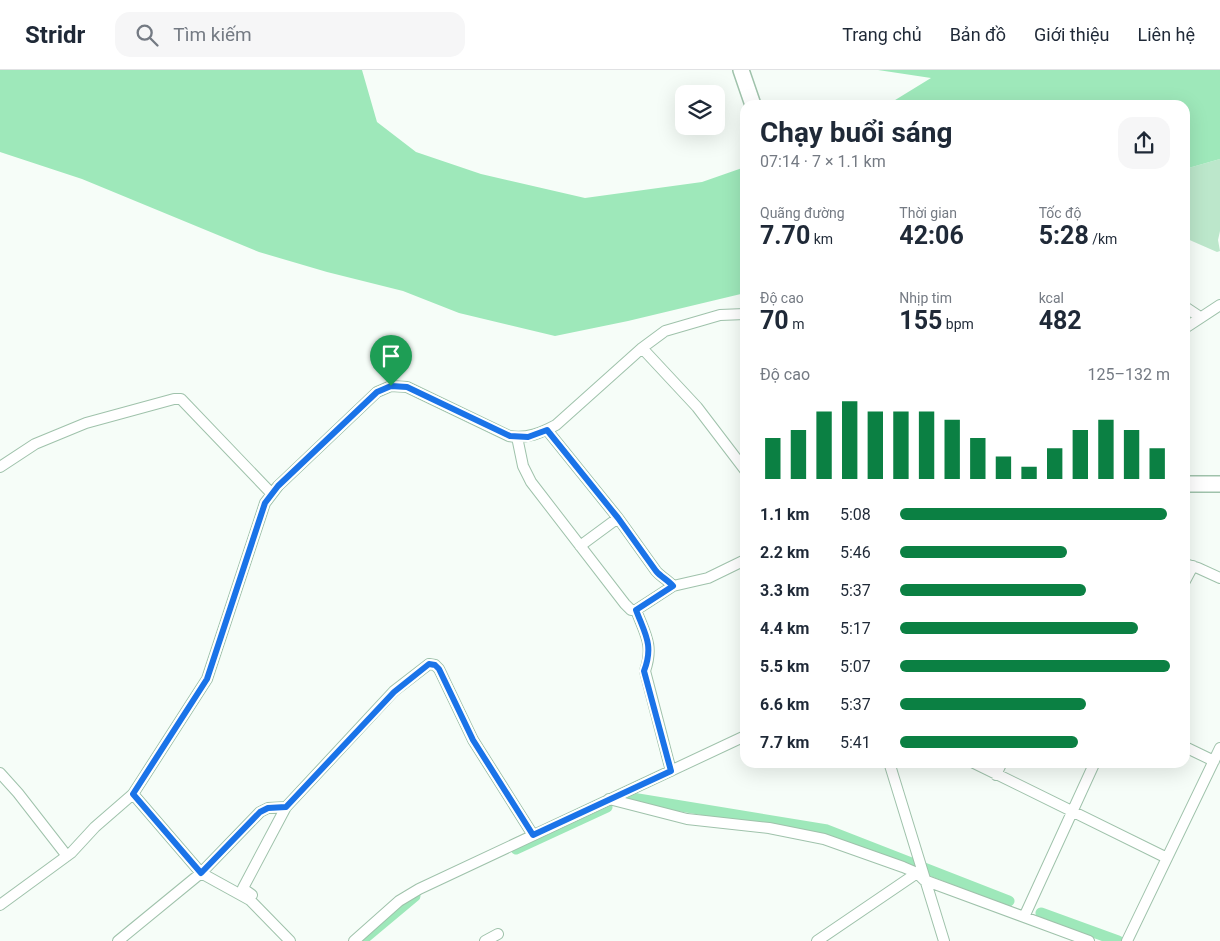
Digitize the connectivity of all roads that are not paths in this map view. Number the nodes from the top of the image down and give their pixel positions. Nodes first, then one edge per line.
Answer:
1 (741, 70) edge
2 (751, 100) edge
3 (1220, 305) edge
4 (1190, 311) edge
5 (740, 314) edge
6 (1200, 318) junction
7 (1190, 325) edge
8 (642, 348) junction
9 (547, 430) junction
10 (517, 437) junction
11 (740, 463) edge
12 (0, 467) edge
13 (1190, 484) edge
14 (1220, 484) edge
15 (271, 494) junction
16 (618, 518) junction
17 (580, 546) junction
18 (740, 562) edge
19 (1190, 565) edge
20 (1220, 578) edge
21 (673, 586) junction
22 (636, 610) junction
23 (740, 738) edge
24 (1220, 748) edge
25 (1190, 750) edge
26 (1214, 762) junction
27 (891, 768) edge
28 (983, 768) edge
29 (999, 768) edge
30 (1092, 768) edge
31 (671, 771) junction
32 (0, 773) edge
33 (996, 775) junction
34 (133, 794) junction
35 (609, 800) junction
36 (286, 807) junction
37 (1072, 812) junction
38 (533, 835) junction
39 (67, 856) junction
40 (1167, 858) junction
41 (920, 871) junction
42 (201, 873) junction
43 (254, 903) junction
44 (0, 905) edge
45 (1024, 917) junction
46 (498, 934) dead end
47 (1128, 940) edge
48 (118, 941) edge
49 (290, 941) edge
50 (354, 941) edge
51 (485, 941) edge
52 (817, 941) edge
53 (944, 941) edge
54 (1089, 941) edge

1 - 2 main road
3 - 6 street
4 - 6 street
5 - 8 street
6 - 7 street
8 - 9 street
8 - 11 street
9 - 10 street
9 - 16 street
10 - 15 street
10 - 17 street
12 - 15 street
13 - 14 main road
15 - 34 street
16 - 17 street
16 - 21 street
17 - 22 street
18 - 21 street
19 - 20 street
21 - 22 street
22 - 31 street
23 - 31 street
24 - 26 street
25 - 26 street
26 - 40 street
27 - 41 street
28 - 33 street
29 - 33 street
30 - 37 street
31 - 35 street
32 - 39 street
33 - 37 street
34 - 39 street
34 - 42 street
35 - 38 street
35 - 41 street
36 - 38 street
36 - 42 street
36 - 43 street
37 - 40 street
37 - 45 street
38 - 50 street
39 - 44 street
40 - 47 street
41 - 45 street
41 - 52 street
41 - 53 street
42 - 43 street
42 - 48 street
43 - 49 street
45 - 54 street
46 - 51 street

